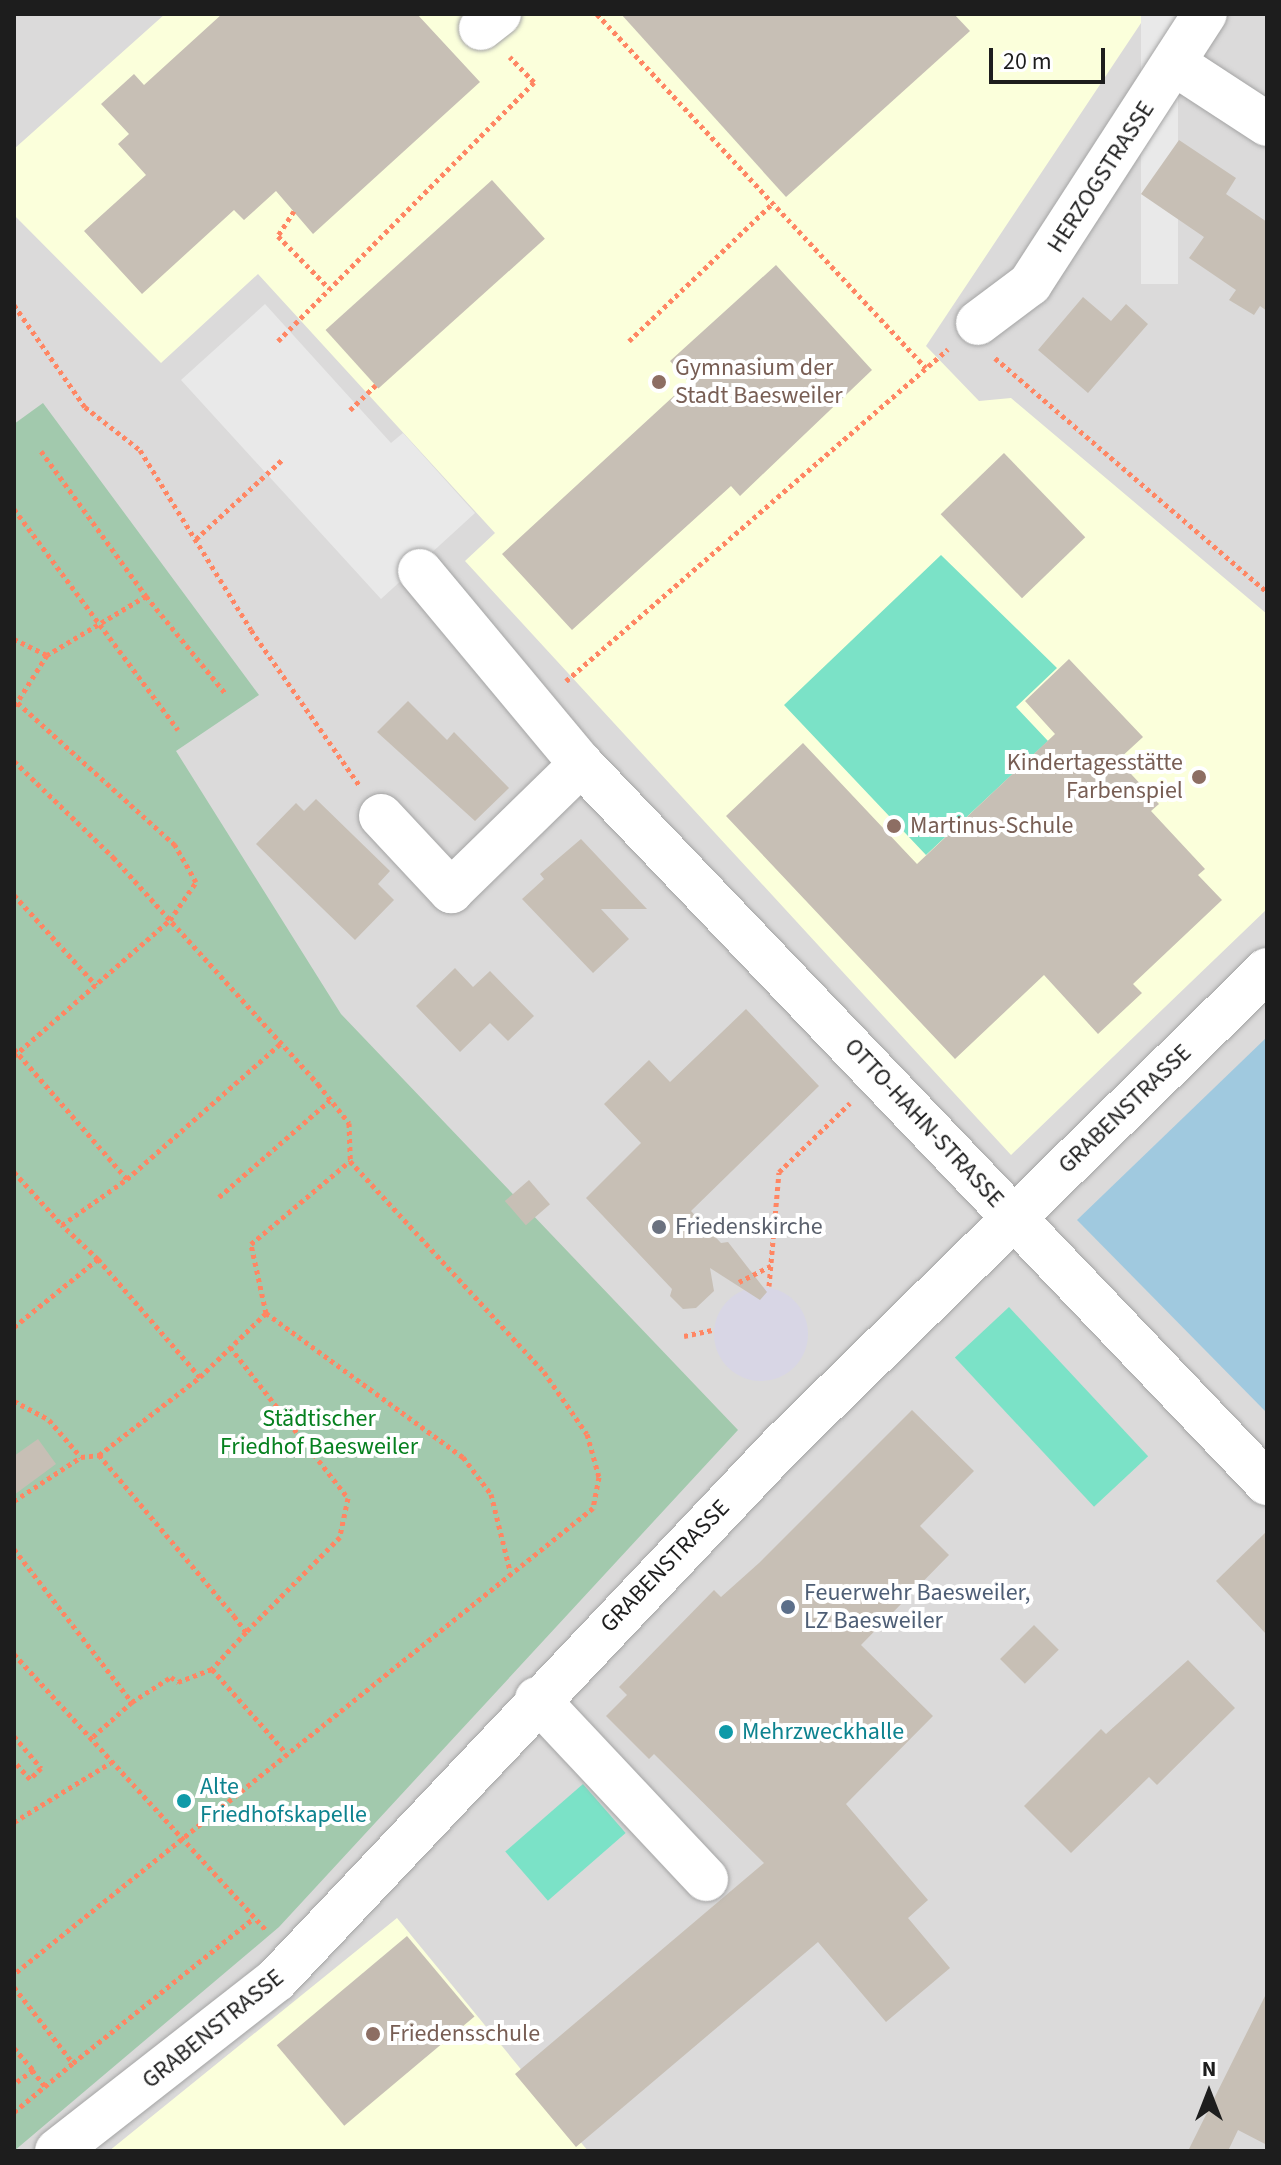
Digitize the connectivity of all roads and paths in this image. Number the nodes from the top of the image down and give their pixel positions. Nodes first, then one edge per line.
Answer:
1 (597, 14) edge
2 (1205, 14) edge
3 (490, 21) edge
4 (1175, 64) junction
5 (1267, 124) edge
6 (773, 203) junction
7 (294, 211) dead end
8 (329, 288) junction
9 (14, 305) edge
10 (972, 328) junction
11 (278, 341) dead end
12 (629, 341) dead end
13 (926, 368) junction
14 (376, 385) dead end
15 (350, 410) dead end
16 (41, 451) dead end
17 (283, 459) dead end
18 (14, 509) edge
19 (196, 539) junction
20 (420, 571) dead end
21 (1267, 592) edge
22 (146, 596) junction
23 (97, 625) junction
24 (14, 639) edge
25 (47, 655) junction
26 (225, 693) dead end
27 (16, 705) edge
28 (535, 708) junction
29 (178, 730) dead end
30 (14, 761) edge
31 (581, 764) junction
32 (381, 816) joint
33 (14, 895) edge
34 (170, 920) junction
35 (1267, 970) edge
36 (96, 985) junction
37 (281, 1043) junction
38 (15, 1052) edge
39 (880, 1075) junction
40 (330, 1100) junction
41 (350, 1161) junction
42 (14, 1172) edge
43 (127, 1179) junction
44 (219, 1197) dead end
45 (1014, 1219) junction
46 (62, 1225) junction
47 (98, 1259) junction
48 (771, 1266) junction
49 (739, 1282) dead end
50 (769, 1286) dead end
51 (266, 1313) junction
52 (14, 1327) edge
53 (713, 1330) dead end
54 (684, 1336) dead end
55 (230, 1347) junction
56 (200, 1377) junction
57 (14, 1401) edge
58 (99, 1455) junction
59 (81, 1457) junction
60 (1267, 1483) edge
61 (14, 1501) edge
62 (14, 1549) edge
63 (510, 1571) junction
64 (246, 1632) junction
65 (14, 1654) edge
66 (212, 1669) junction
67 (537, 1699) junction
68 (132, 1702) junction
69 (14, 1736) edge
70 (89, 1740) junction
71 (286, 1753) junction
72 (14, 1761) edge
73 (110, 1763) junction
74 (14, 1822) edge
75 (180, 1839) junction
76 (706, 1879) dead end
77 (14, 1974) edge
78 (14, 1987) edge
79 (14, 2048) edge
80 (73, 2063) junction
81 (32, 2070) junction
82 (14, 2084) edge
83 (45, 2086) junction
84 (14, 2112) edge
85 (57, 2151) edge

1 - 6 path
2 - 4 street, HERZOGSTRASSE
3 - 8 path
4 - 5 street
4 - 10 street, HERZOGSTRASSE
6 - 12 path
6 - 13 path
7 - 8 path
8 - 11 path
9 - 19 path
10 - 13 path
10 - 21 path
13 - 28 path
14 - 15 path
16 - 22 path
17 - 19 path
18 - 23 path
19 - 32 path
20 - 28 street, OTTO-HAHN-STRASSE
22 - 23 path
22 - 26 path
23 - 25 path
23 - 29 path
24 - 25 path
25 - 27 path
27 - 34 path
28 - 31 street, OTTO-HAHN-STRASSE
30 - 34 path
31 - 32 street
31 - 39 street, OTTO-HAHN-STRASSE
33 - 36 path
34 - 36 path
34 - 37 path
35 - 45 street, GRABENSTRASSE
36 - 38 path
37 - 40 path
37 - 43 path
38 - 43 path
39 - 45 street, OTTO-HAHN-STRASSE
39 - 48 path
40 - 41 path
40 - 44 path
41 - 51 path
41 - 63 path
42 - 46 path
43 - 46 path
45 - 60 street, OTTO-HAHN-STRASSE
45 - 67 street, GRABENSTRASSE
46 - 47 path
47 - 52 path
47 - 56 path
48 - 49 path
48 - 50 path
51 - 55 path
51 - 63 path
53 - 54 path
55 - 56 path
55 - 64 path
56 - 58 path
57 - 59 path
58 - 59 path
58 - 64 path
59 - 61 path
62 - 68 path
63 - 71 path
64 - 66 path
65 - 70 path
66 - 68 path
66 - 71 path
67 - 76 street
67 - 85 street, GRABENSTRASSE
68 - 70 path
69 - 72 path
70 - 73 path
71 - 75 path
73 - 74 path
73 - 75 path
75 - 77 path
75 - 80 path
78 - 80 path
79 - 81 path
80 - 83 path
81 - 82 path
81 - 83 path
83 - 84 path

